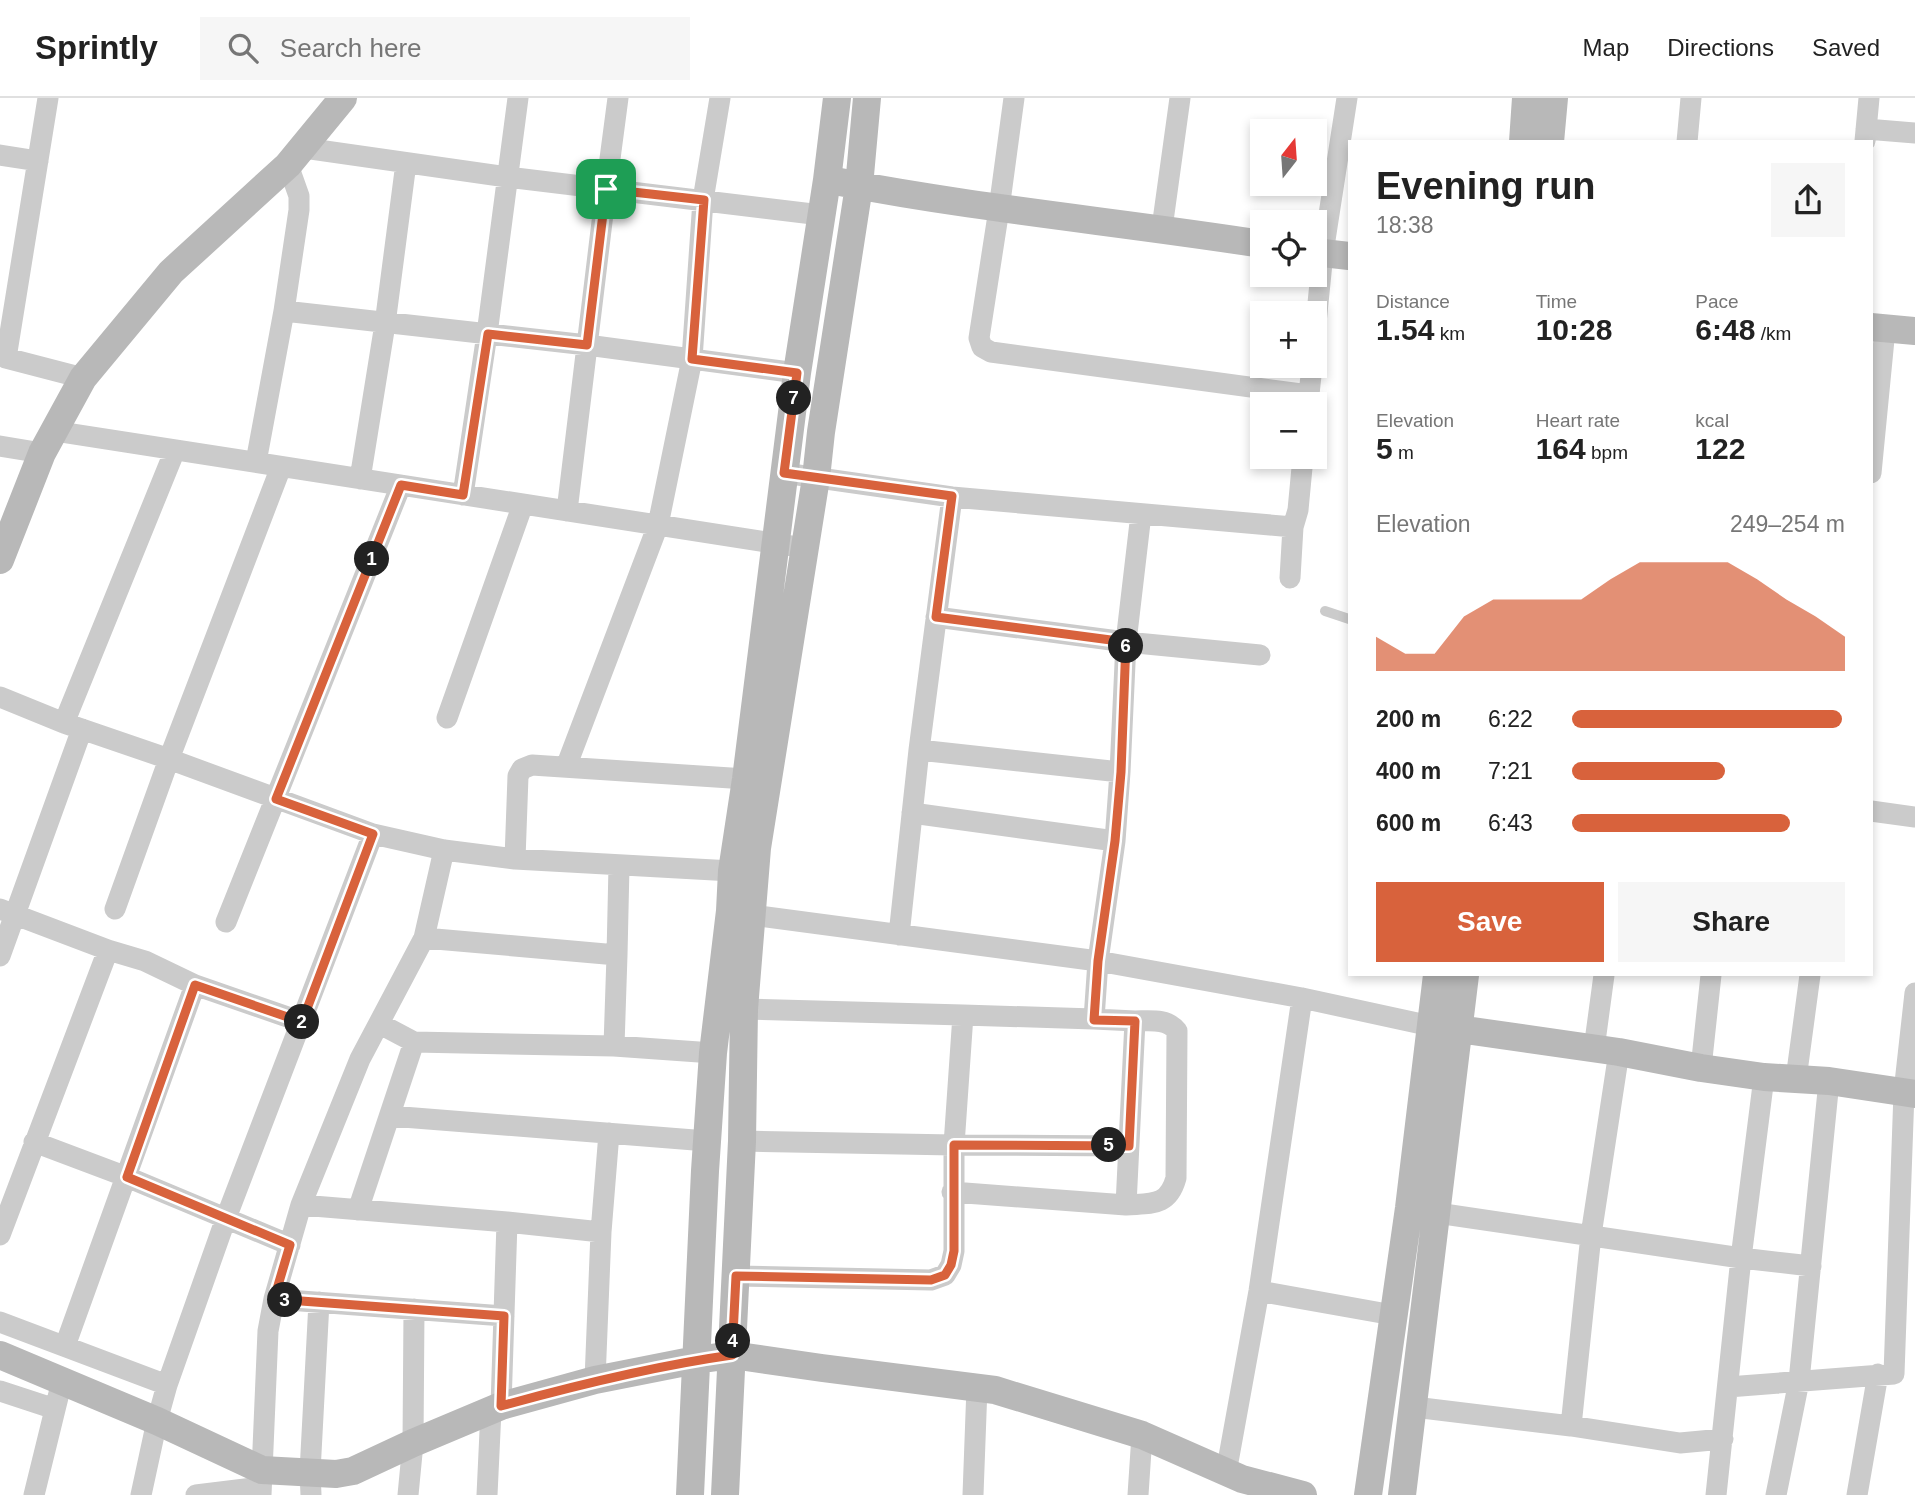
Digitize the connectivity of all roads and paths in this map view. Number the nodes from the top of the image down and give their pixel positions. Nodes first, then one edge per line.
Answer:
1 (48, 98) edge
2 (343, 98) edge
3 (518, 98) edge
4 (618, 98) edge
5 (720, 98) edge
6 (837, 98) edge
7 (867, 98) edge
8 (1014, 98) edge
9 (1181, 98) edge
10 (1346, 98) edge
11 (1526, 98) edge
12 (1554, 98) edge
13 (1691, 98) edge
14 (1869, 98) edge
15 (1915, 133) edge
16 (1866, 135) edge
17 (1522, 140) edge
18 (1550, 140) edge
19 (1687, 140) edge
20 (0, 155) edge
21 (296, 156) junction
22 (38, 160) junction
23 (406, 163) junction
24 (507, 177) junction
25 (827, 180) junction
26 (859, 186) junction
27 (606, 189) junction
28 (704, 200) junction
29 (999, 209) junction
30 (821, 215) junction
31 (1161, 228) junction
32 (1250, 242) edge
33 (1329, 254) edge
34 (1321, 301) edge
35 (284, 311) junction
36 (385, 324) junction
37 (1878, 328) edge
38 (1915, 331) edge
39 (488, 334) junction
40 (587, 345) junction
41 (3, 358) edge
42 (692, 359) junction
43 (797, 373) junction
44 (83, 378) junction
45 (1256, 392) edge
46 (1873, 432) edge
47 (48, 442) junction
48 (0, 446) edge
49 (175, 450) junction
50 (256, 463) junction
51 (281, 467) junction
52 (1302, 469) edge
53 (784, 473) junction
54 (816, 478) junction
55 (360, 479) junction
56 (401, 485) junction
57 (463, 495) junction
58 (952, 496) junction
59 (523, 504) junction
60 (567, 511) junction
61 (1141, 514) junction
62 (658, 525) junction
63 (1293, 527) junction
64 (775, 543) junction
65 (805, 548) junction
66 (0, 560) edge
67 (1290, 578) dead end
68 (1325, 611) dead end
69 (936, 617) junction
70 (1348, 619) edge
71 (1126, 642) junction
72 (1259, 655) dead end
73 (0, 696) edge
74 (447, 718) dead end
75 (73, 726) junction
76 (919, 750) junction
77 (169, 759) junction
78 (566, 767) junction
79 (1121, 772) junction
80 (746, 779) junction
81 (276, 799) junction
82 (1873, 811) edge
83 (912, 813) junction
84 (1915, 817) edge
85 (373, 834) junction
86 (1115, 841) junction
87 (444, 850) junction
88 (515, 859) junction
89 (619, 866) junction
90 (732, 871) junction
91 (115, 909) dead end
92 (8, 912) edge
93 (752, 915) junction
94 (226, 922) dead end
95 (898, 935) junction
96 (424, 938) junction
97 (108, 950) junction
98 (617, 955) junction
99 (0, 956) edge
100 (1098, 961) junction
101 (1437, 976) edge
102 (1465, 976) edge
103 (1604, 976) edge
104 (1711, 976) edge
105 (1810, 976) edge
106 (195, 985) junction
107 (1915, 993) edge
108 (1302, 998) junction
109 (744, 1009) junction
110 (962, 1014) junction
111 (1094, 1020) junction
112 (1135, 1021) junction
113 (302, 1022) junction
114 (380, 1024) junction
115 (1445, 1028) junction
116 (414, 1042) junction
117 (614, 1046) junction
118 (1606, 1051) junction
119 (713, 1053) junction
120 (1700, 1069) junction
121 (1764, 1077) junction
122 (1797, 1079) junction
123 (1829, 1081) junction
124 (1909, 1093) edge
125 (390, 1116) junction
126 (609, 1133) junction
127 (707, 1141) junction
128 (742, 1141) junction
129 (34, 1142) junction
130 (954, 1145) junction
131 (1129, 1146) junction
132 (127, 1177) junction
133 (953, 1192) junction
134 (301, 1205) junction
135 (1126, 1205) junction
136 (358, 1210) junction
137 (1437, 1213) junction
138 (226, 1218) junction
139 (2, 1221) edge
140 (507, 1222) junction
141 (601, 1233) junction
142 (1591, 1235) junction
143 (290, 1245) junction
144 (1741, 1258) junction
145 (1811, 1266) junction
146 (736, 1276) junction
147 (1259, 1291) junction
148 (274, 1299) junction
149 (318, 1303) junction
150 (414, 1309) junction
151 (1394, 1315) junction
152 (504, 1316) junction
153 (0, 1322) edge
154 (65, 1346) junction
155 (0, 1355) edge
156 (732, 1355) junction
157 (696, 1360) junction
158 (1896, 1374) edge
159 (595, 1380) junction
160 (62, 1381) junction
161 (1799, 1381) junction
162 (167, 1385) junction
163 (977, 1387) junction
164 (1728, 1387) junction
165 (0, 1391) edge
166 (1414, 1407) junction
167 (496, 1408) junction
168 (55, 1409) junction
169 (157, 1421) junction
170 (1571, 1426) junction
171 (1142, 1435) junction
172 (1723, 1439) junction
173 (413, 1443) junction
174 (1236, 1482) edge
175 (261, 1484) edge
176 (310, 1484) edge
177 (34, 1495) edge
178 (141, 1495) edge
179 (196, 1495) edge
180 (408, 1495) edge
181 (487, 1495) edge
182 (690, 1495) edge
183 (725, 1495) edge
184 (973, 1495) edge
185 (1138, 1495) edge
186 (1303, 1495) edge
187 (1368, 1495) edge
188 (1402, 1495) edge
189 (1716, 1495) edge
190 (1776, 1495) edge
191 (1857, 1495) edge

1 - 22 street
2 - 21 street
3 - 24 street
4 - 27 street
5 - 28 street
6 - 25 street
7 - 26 street
8 - 29 street
9 - 31 street
10 - 33 street
11 - 17 street
12 - 18 street
13 - 19 street
14 - 16 street
15 - 16 street
20 - 22 street
21 - 23 street
21 - 35 street
21 - 44 street
22 - 41 street
23 - 24 street
23 - 36 street
24 - 27 street
24 - 39 street
25 - 26 street
25 - 30 street
26 - 29 street
26 - 54 street
27 - 28 street
27 - 40 street
28 - 30 street
28 - 42 street
29 - 31 street
29 - 45 street
30 - 43 street
31 - 32 street
33 - 34 street
35 - 36 street
35 - 50 street
36 - 39 street
36 - 55 street
37 - 38 street
37 - 46 street
39 - 40 street
39 - 57 street
40 - 42 street
40 - 60 street
41 - 44 street
42 - 43 street
42 - 62 street
43 - 53 street
44 - 47 street
47 - 48 street
47 - 49 street
47 - 66 street
49 - 50 street
49 - 75 street
50 - 51 street
51 - 55 street
51 - 77 street
52 - 63 street
53 - 54 street
53 - 64 street
54 - 58 street
54 - 65 street
55 - 56 street
56 - 57 street
56 - 81 street
57 - 59 street
58 - 61 street
58 - 69 street
59 - 60 street
59 - 74 street
60 - 62 street
61 - 63 street
61 - 71 street
62 - 64 street
62 - 78 street
63 - 67 street
64 - 65 street
64 - 80 street
65 - 93 street
68 - 70 lane
69 - 71 street
69 - 76 street
71 - 72 street
71 - 79 street
73 - 75 street
75 - 77 street
75 - 92 street
76 - 79 street
76 - 83 street
77 - 81 street
77 - 91 street
78 - 80 street
78 - 88 street
79 - 86 street
80 - 90 street
81 - 85 street
81 - 94 street
82 - 84 street
83 - 86 street
83 - 95 street
85 - 87 street
85 - 113 street
86 - 100 street
87 - 88 street
87 - 96 street
88 - 89 street
89 - 90 street
89 - 98 street
90 - 119 street
92 - 97 street
92 - 99 street
93 - 95 street
93 - 109 street
95 - 100 street
96 - 98 street
96 - 114 street
97 - 106 street
97 - 129 street
98 - 117 street
100 - 108 street
100 - 111 street
101 - 115 street
102 - 115 street
103 - 118 street
104 - 120 street
105 - 122 street
106 - 113 street
106 - 132 street
107 - 124 street
108 - 115 street
108 - 147 street
109 - 110 street
109 - 128 street
110 - 111 street
110 - 130 street
111 - 112 street
112 - 131 street
112 - 135 street
113 - 138 street
114 - 116 street
114 - 134 street
115 - 118 street
115 - 137 street
115 - 151 street
116 - 117 street
116 - 125 street
117 - 119 street
118 - 120 street
118 - 142 street
119 - 127 street
120 - 121 street
121 - 122 street
121 - 144 street
122 - 123 street
123 - 124 street
123 - 145 street
124 - 158 street
125 - 126 street
125 - 136 street
126 - 127 street
126 - 141 street
127 - 157 street
128 - 130 street
128 - 146 street
129 - 132 street
129 - 139 street
130 - 131 street
130 - 133 street
131 - 135 street
132 - 138 street
132 - 154 street
133 - 135 street
133 - 146 street
134 - 136 street
134 - 143 street
136 - 140 street
137 - 142 street
137 - 166 street
138 - 143 street
138 - 162 street
140 - 141 street
140 - 152 street
141 - 159 street
142 - 144 street
142 - 170 street
143 - 148 street
144 - 145 street
144 - 164 street
145 - 161 street
146 - 156 street
147 - 151 street
147 - 174 street
148 - 149 street
148 - 175 street
149 - 150 street
149 - 176 street
150 - 152 street
150 - 173 street
151 - 187 street
152 - 167 street
153 - 154 street
154 - 162 street
155 - 160 street
156 - 157 street
156 - 163 street
156 - 183 street
157 - 159 street
157 - 182 street
158 - 161 street
158 - 191 street
159 - 167 street
160 - 168 street
160 - 169 street
161 - 164 street
161 - 190 street
162 - 169 street
163 - 171 street
163 - 184 street
164 - 172 street
165 - 168 street
166 - 170 street
166 - 188 street
167 - 173 street
167 - 181 street
168 - 177 street
169 - 175 street
169 - 178 street
170 - 172 street
171 - 174 street
171 - 185 street
172 - 189 street
173 - 176 street
173 - 180 street
174 - 186 street
175 - 176 street
175 - 179 street

